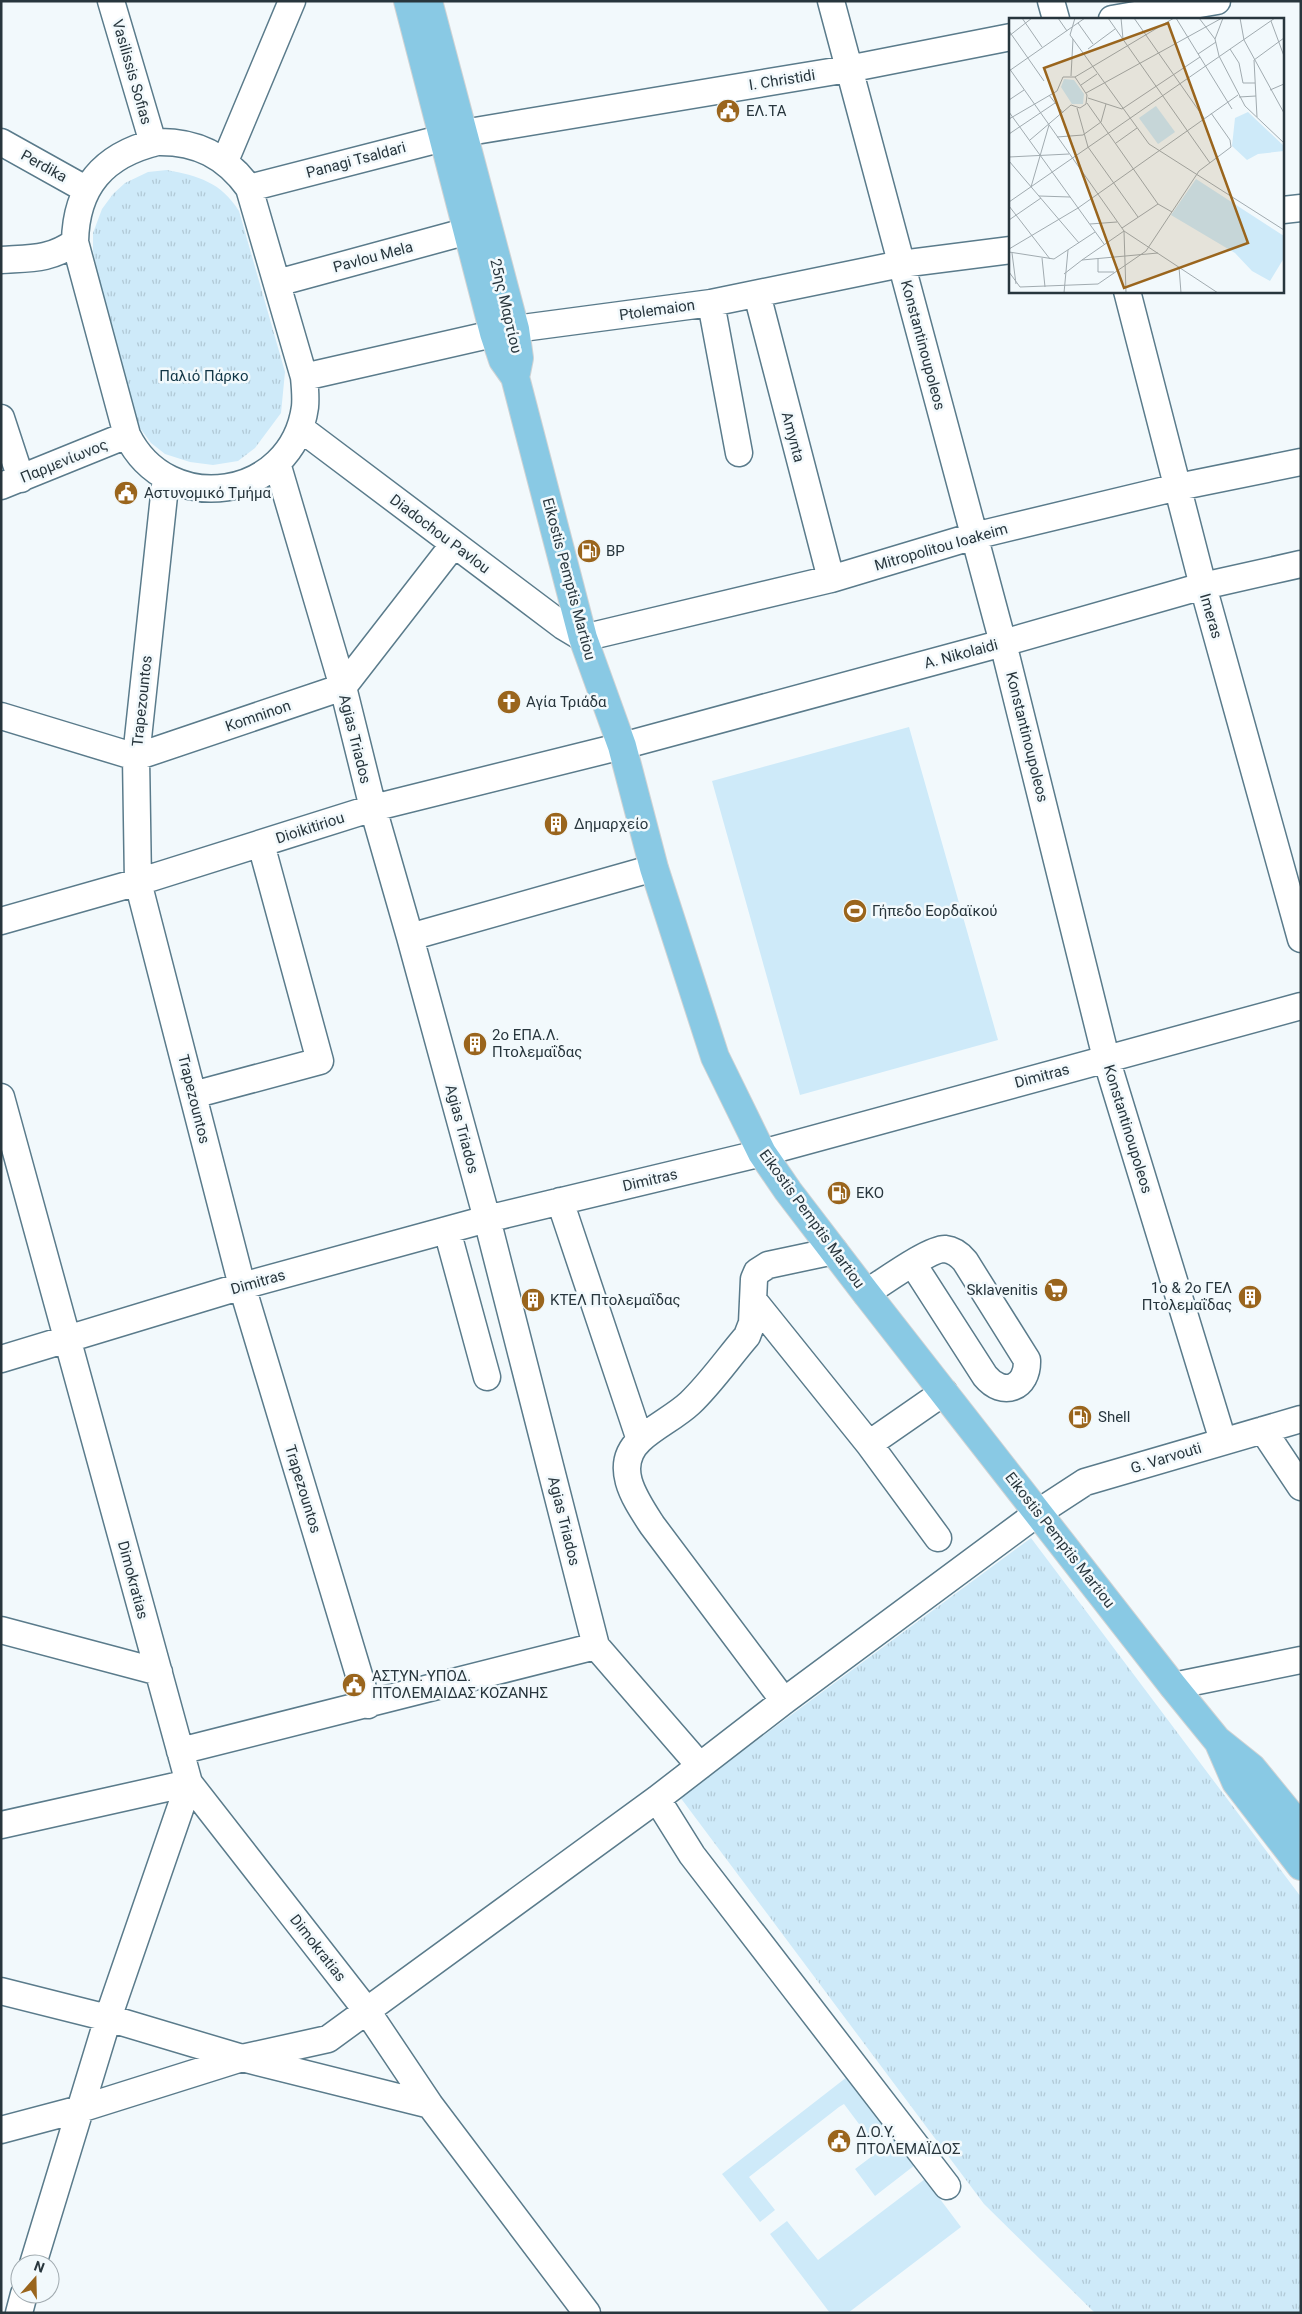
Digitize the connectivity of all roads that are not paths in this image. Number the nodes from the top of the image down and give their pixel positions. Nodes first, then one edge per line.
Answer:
1 (111, 1) edge
2 (292, 1) edge
3 (408, 1) edge
4 (428, 1) edge
5 (831, 1) edge
6 (1050, 1) edge
7 (1217, 1) edge
8 (1056, 18) edge
9 (1118, 18) edge
10 (1009, 37) edge
11 (848, 69) junction
12 (453, 135) junction
13 (1, 142) edge
14 (153, 144) junction
15 (225, 161) junction
16 (249, 188) junction
17 (87, 190) junction
18 (1301, 208) edge
19 (1284, 210) edge
20 (468, 231) junction
21 (75, 242) junction
22 (1009, 250) edge
23 (1, 260) edge
24 (902, 264) junction
25 (277, 283) junction
26 (1127, 292) edge
27 (757, 294) junction
28 (711, 303) junction
29 (504, 331) junction
30 (304, 376) junction
31 (515, 377) joint
32 (1, 418) edge
33 (300, 428) junction
34 (127, 435) junction
35 (739, 453) dead end
36 (1301, 462) edge
37 (277, 463) junction
38 (166, 477) junction
39 (11, 482) edge
40 (1178, 487) junction
41 (974, 536) junction
42 (454, 544) junction
43 (1301, 564) edge
44 (831, 579) junction
45 (1203, 586) junction
46 (582, 638) junction
47 (1003, 643) junction
48 (342, 687) junction
49 (1, 716) edge
50 (622, 746) junction
51 (136, 757) junction
52 (373, 808) junction
53 (261, 844) junction
54 (654, 868) junction
55 (138, 882) junction
56 (1, 921) edge
57 (410, 937) junction
58 (1301, 939) edge
59 (1301, 1006) edge
60 (1106, 1058) junction
61 (193, 1095) junction
62 (1, 1097) edge
63 (762, 1153) junction
64 (560, 1201) junction
65 (486, 1219) junction
66 (447, 1230) junction
67 (834, 1251) junction
68 (913, 1264) junction
69 (242, 1286) junction
70 (866, 1293) junction
71 (754, 1300) junction
72 (67, 1338) junction
73 (1, 1359) edge
74 (487, 1377) dead end
75 (944, 1392) junction
76 (1301, 1419) edge
77 (1263, 1430) junction
78 (640, 1440) junction
79 (1223, 1441) junction
80 (869, 1444) junction
81 (1301, 1487) edge
82 (1039, 1512) junction
83 (938, 1538) dead end
84 (1, 1630) edge
85 (596, 1646) junction
86 (1301, 1660) edge
87 (159, 1672) junction
88 (1173, 1686) junction
89 (784, 1701) junction
90 (368, 1705) junction
91 (1217, 1740) junction
92 (180, 1750) junction
93 (700, 1766) junction
94 (189, 1783) junction
95 (657, 1798) junction
96 (1, 1825) edge
97 (1301, 1828) edge
98 (1301, 1866) edge
99 (1, 1991) edge
100 (367, 2011) junction
101 (108, 2018) junction
102 (242, 2058) junction
103 (430, 2105) junction
104 (80, 2109) junction
105 (1, 2130) edge
106 (947, 2186) dead end
107 (37, 2254) edge
108 (582, 2310) edge

1 - 14 street, Vasilissis Sofias
2 - 15 street
3 - 12 main road, 25ης Μαρτίου
4 - 12 main road, 25ης Μαρτίου
5 - 11 street, Konstantinoupoleos
6 - 8 street
7 - 9 street
10 - 11 street, I. Christidi
11 - 12 street, I. Christidi
11 - 24 street, Konstantinoupoleos
12 - 16 street, Panagi Tsaldari
12 - 20 main road, 25ης Μαρτίου
12 - 29 main road, 25ης Μαρτίου
13 - 17 street, Perdika
14 - 15 street
14 - 17 street
15 - 16 street
16 - 25 street
17 - 21 street
18 - 19 street
20 - 25 street, Pavlou Mela
20 - 29 main road, 25ης Μαρτίου
21 - 23 street
21 - 34 street
22 - 24 street, Ptolemaion
24 - 27 street, Ptolemaion
24 - 41 street, Konstantinoupoleos
25 - 30 street
26 - 40 street, Imeras
27 - 28 street, Ptolemaion
27 - 44 street, Amynta
28 - 29 street, Ptolemaion
28 - 35 street
29 - 30 street, Ptolemaion
29 - 31 main road, 25ης Μαρτίου
30 - 33 street
31 - 46 main road, Eikostis Pemptis Martiou
32 - 39 street
33 - 37 street
33 - 42 street, Diadochou Pavlou
34 - 38 street
34 - 39 street, Παρμενίωνος
36 - 40 street, Mitropolitou Ioakeim
37 - 38 street
37 - 48 street, Agias Triados
38 - 51 street, Trapezountos
40 - 41 street, Mitropolitou Ioakeim
40 - 45 street, Imeras
41 - 44 street, Mitropolitou Ioakeim
41 - 47 street, Konstantinoupoleos
42 - 46 street, Diadochou Pavlou
42 - 48 street
43 - 45 street, A. Nikolaidi
44 - 46 street, Mitropolitou Ioakeim
45 - 47 street, A. Nikolaidi
45 - 58 street, Imeras
46 - 50 main road, Eikostis Pemptis Martiou
47 - 50 street, A. Nikolaidi
47 - 60 street, Konstantinoupoleos
48 - 51 street, Komninon
48 - 52 street, Agias Triados
49 - 51 street
50 - 52 street, Dioikitiriou
50 - 54 main road, Eikostis Pemptis Martiou
51 - 55 street, Trapezountos
52 - 53 street, Dioikitiriou
52 - 57 street, Agias Triados
53 - 55 street, Dioikitiriou
53 - 61 street
54 - 57 street
54 - 63 main road, Eikostis Pemptis Martiou
55 - 56 street, Dioikitiriou
55 - 61 street, Trapezountos
57 - 65 street, Agias Triados
59 - 60 street, Dimitras
60 - 63 street, Dimitras
60 - 79 street, Konstantinoupoleos
61 - 69 street, Trapezountos
62 - 72 street, Dimokratias
63 - 64 street, Dimitras
63 - 67 main road, Eikostis Pemptis Martiou
64 - 65 street, Dimitras
64 - 78 street
65 - 66 street, Dimitras
65 - 85 street, Agias Triados
66 - 69 street, Dimitras
66 - 74 street
67 - 70 main road, Eikostis Pemptis Martiou
67 - 71 street
68 - 68 street
68 - 70 street
69 - 72 street, Dimitras
69 - 90 street, Trapezountos
70 - 75 main road, Eikostis Pemptis Martiou
71 - 78 street
71 - 80 street
72 - 73 street, Dimitras
72 - 87 street, Dimokratias
75 - 80 street
75 - 82 main road, Eikostis Pemptis Martiou
76 - 77 street, G. Varvouti
77 - 79 street, G. Varvouti
77 - 81 street
78 - 89 street
79 - 82 street, G. Varvouti
80 - 83 street
82 - 88 main road, Eikostis Pemptis Martiou
82 - 89 street, G. Varvouti
84 - 87 street
85 - 90 street
85 - 93 street, Agias Triados
86 - 88 street
87 - 92 street, Dimokratias
88 - 91 main road, Eikostis Pemptis Martiou
89 - 93 street, G. Varvouti
90 - 92 street
91 - 97 main road
91 - 98 main road
92 - 94 street, Dimokratias
93 - 95 street, G. Varvouti
94 - 96 street
94 - 100 street, Dimokratias
94 - 101 street
95 - 100 street, G. Varvouti
95 - 106 street
99 - 101 street
100 - 102 street, G. Varvouti
100 - 103 street, Dimokratias
101 - 102 street
101 - 104 street
102 - 103 street
102 - 104 street, G. Varvouti
103 - 108 street, Dimokratias
104 - 105 street, G. Varvouti
104 - 107 street

